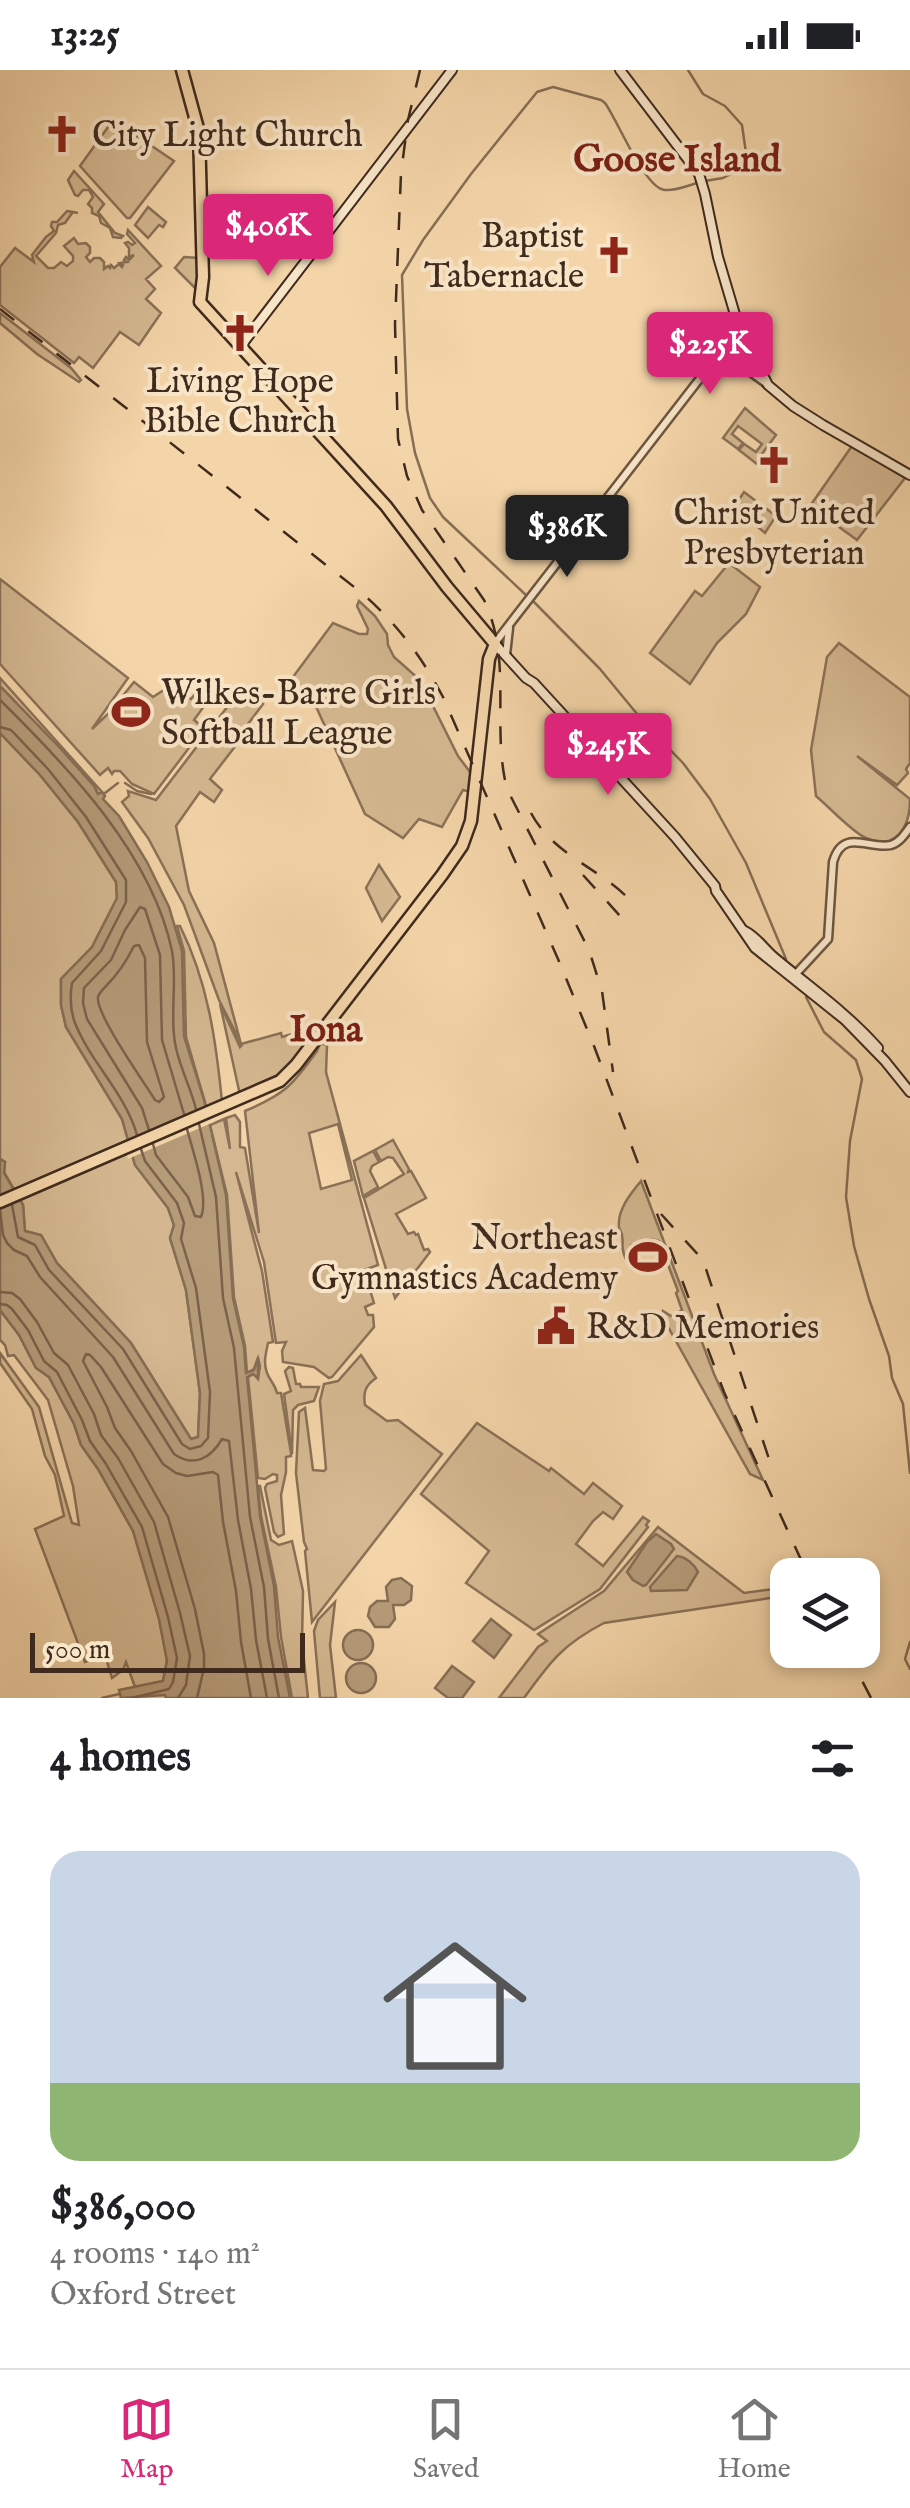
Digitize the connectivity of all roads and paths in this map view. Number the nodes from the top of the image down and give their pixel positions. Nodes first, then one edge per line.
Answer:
1 (182, 70) edge
2 (452, 70) edge
3 (620, 70) edge
4 (739, 328) junction
5 (240, 346) junction
6 (722, 351) junction
7 (768, 385) junction
8 (910, 475) edge
9 (476, 621) junction
10 (509, 626) junction
11 (495, 644) junction
12 (506, 656) junction
13 (489, 659) junction
14 (910, 828) edge
15 (794, 976) junction
16 (910, 1092) edge
17 (0, 1206) edge

1 - 5 main road
2 - 5 main road
3 - 4 main road
4 - 6 street
4 - 7 main road
5 - 9 main road
6 - 7 street
6 - 10 street
7 - 8 main road
9 - 11 main road
9 - 13 main road
10 - 11 street
10 - 12 street
11 - 12 main road
11 - 13 main road
12 - 15 main road
13 - 17 main road
14 - 15 street
15 - 16 main road

